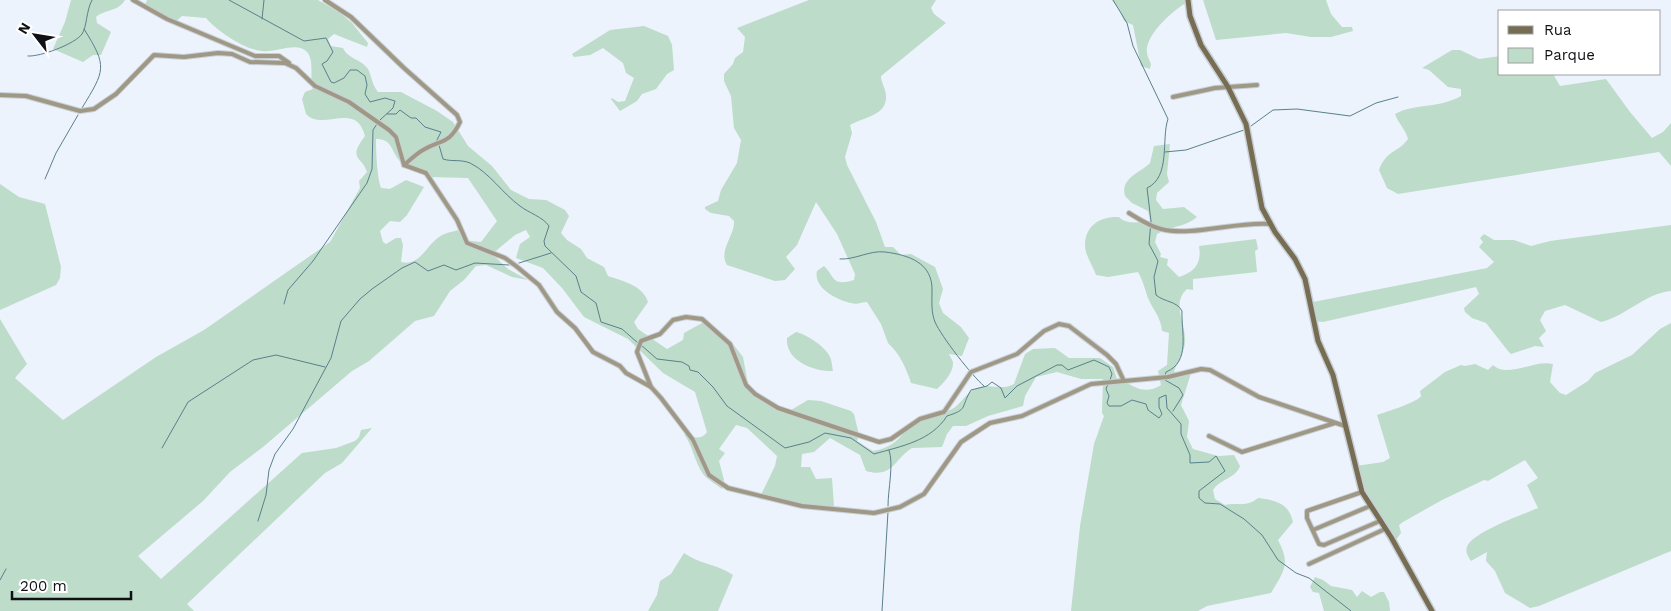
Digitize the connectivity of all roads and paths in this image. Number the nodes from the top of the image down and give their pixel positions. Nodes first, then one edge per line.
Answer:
1 (133, 0) edge
2 (325, 0) edge
3 (1188, 0) edge
4 (141, 2) edge
5 (291, 65) junction
6 (1257, 85) dead end
7 (1228, 87) junction
8 (0, 95) edge
9 (1173, 97) dead end
10 (404, 165) junction
11 (1129, 213) dead end
12 (1270, 224) junction
13 (1123, 379) junction
14 (651, 387) junction
15 (1335, 423) junction
16 (1345, 426) junction
17 (1209, 436) dead end
18 (1362, 492) junction
19 (1370, 506) junction
20 (1380, 521) junction
21 (1385, 529) junction
22 (1313, 530) junction
23 (1309, 564) dead end
24 (1432, 611) edge

1 - 4 street
2 - 10 street
3 - 7 street
4 - 5 street
5 - 8 street
5 - 10 street
6 - 7 street
7 - 9 street
7 - 12 street
10 - 14 street
11 - 12 street
12 - 16 street
13 - 14 street
13 - 14 street
13 - 15 street
15 - 16 street
15 - 17 street
16 - 18 street
18 - 19 street
18 - 22 street
19 - 20 street
19 - 22 street
20 - 21 street
20 - 22 street
21 - 23 street
21 - 24 street

